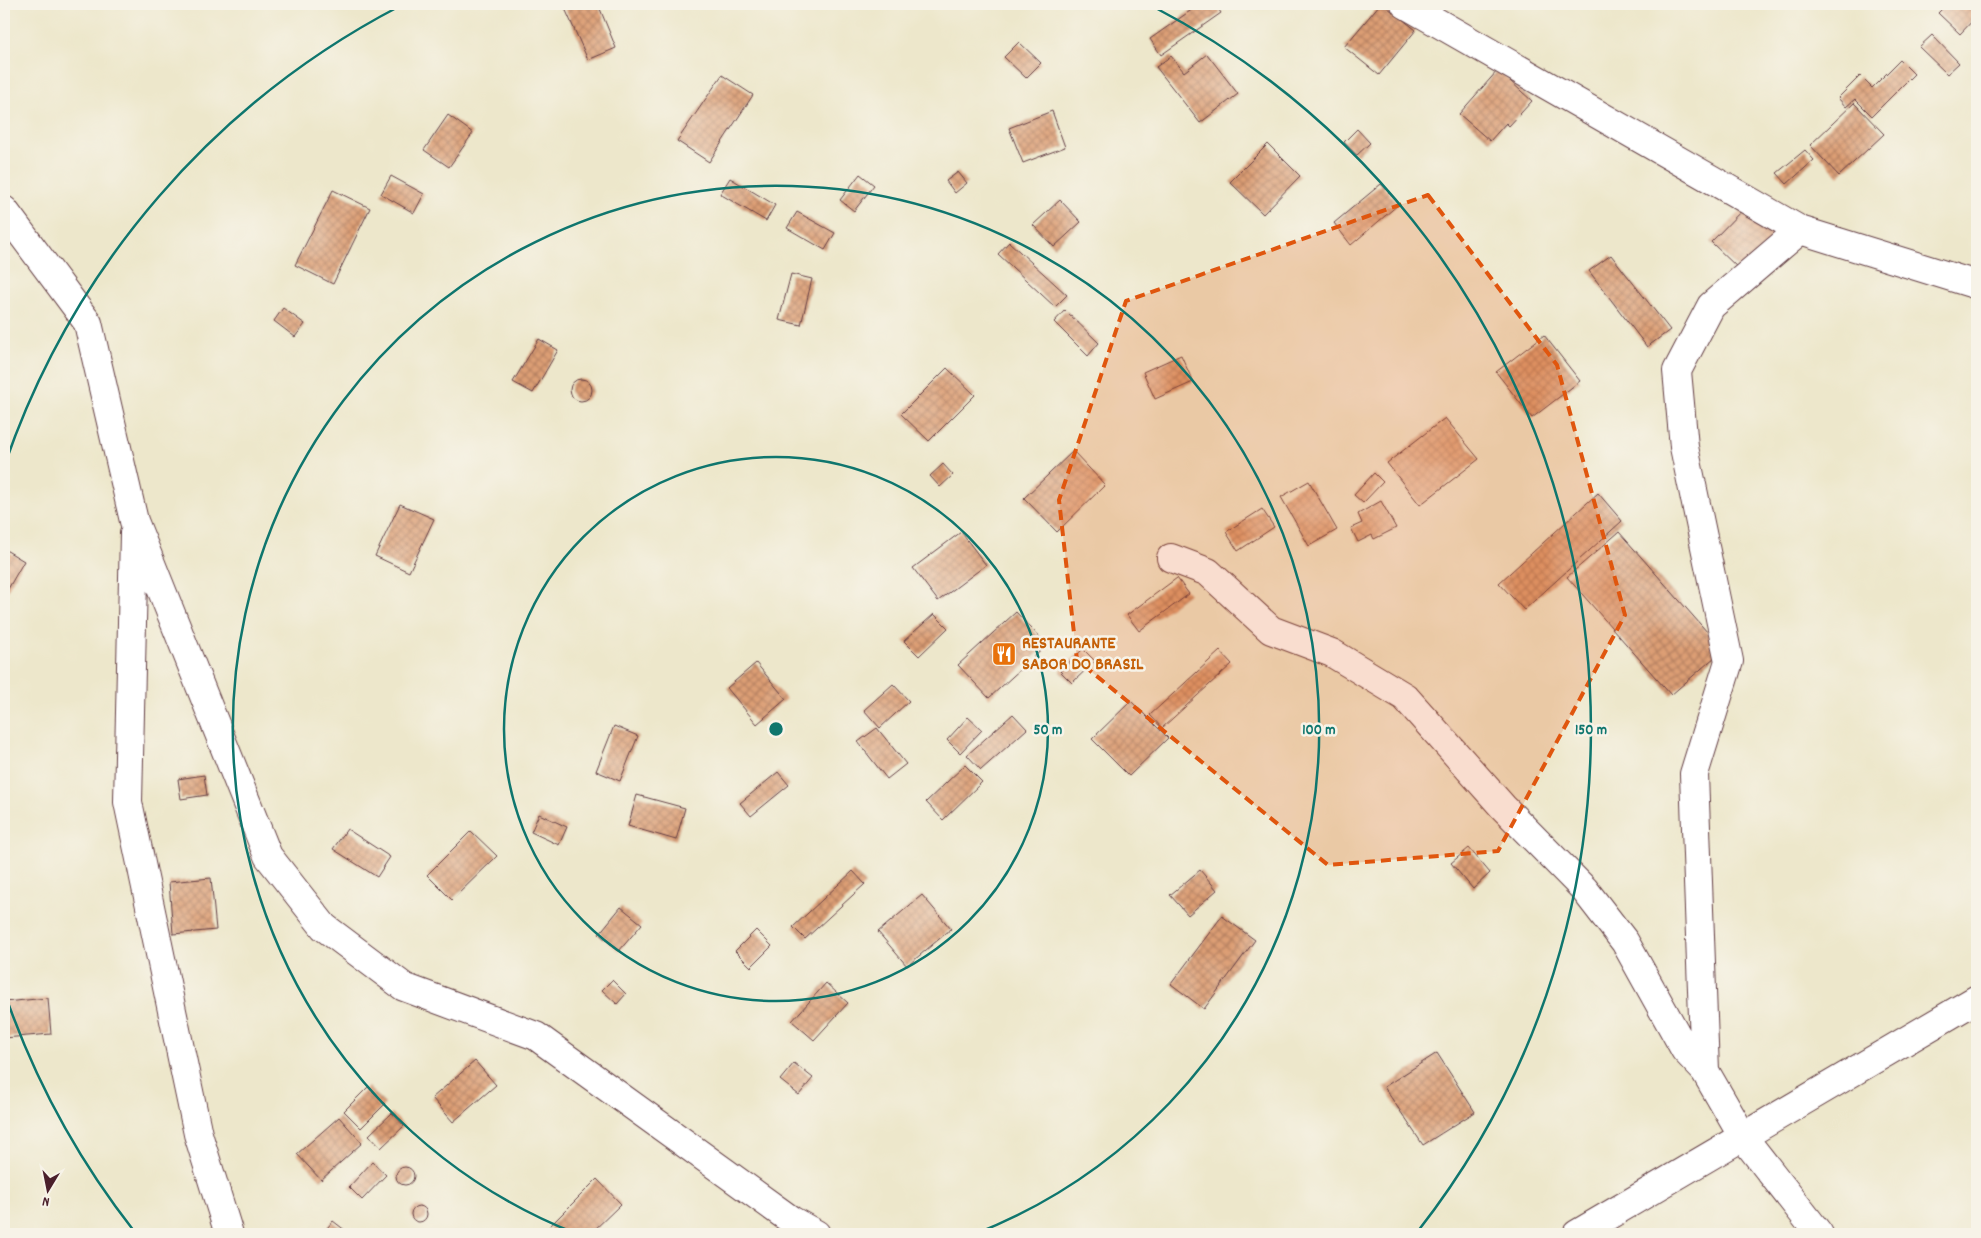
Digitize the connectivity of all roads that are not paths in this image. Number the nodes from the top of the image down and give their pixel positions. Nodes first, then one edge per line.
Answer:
1 (1405, 4) edge
2 (4, 210) edge
3 (1800, 230) junction
4 (1977, 286) edge
5 (134, 521) junction
6 (1171, 558) dead end
7 (1977, 999) edge
8 (1705, 1071) junction
9 (1743, 1136) junction
10 (228, 1234) edge
11 (816, 1234) edge
12 (1576, 1234) edge
13 (1819, 1234) edge

1 - 3 street
2 - 5 street
3 - 4 street
3 - 8 street
5 - 10 street
5 - 11 street
6 - 8 street
7 - 9 street
8 - 9 street
9 - 12 street
9 - 13 street

